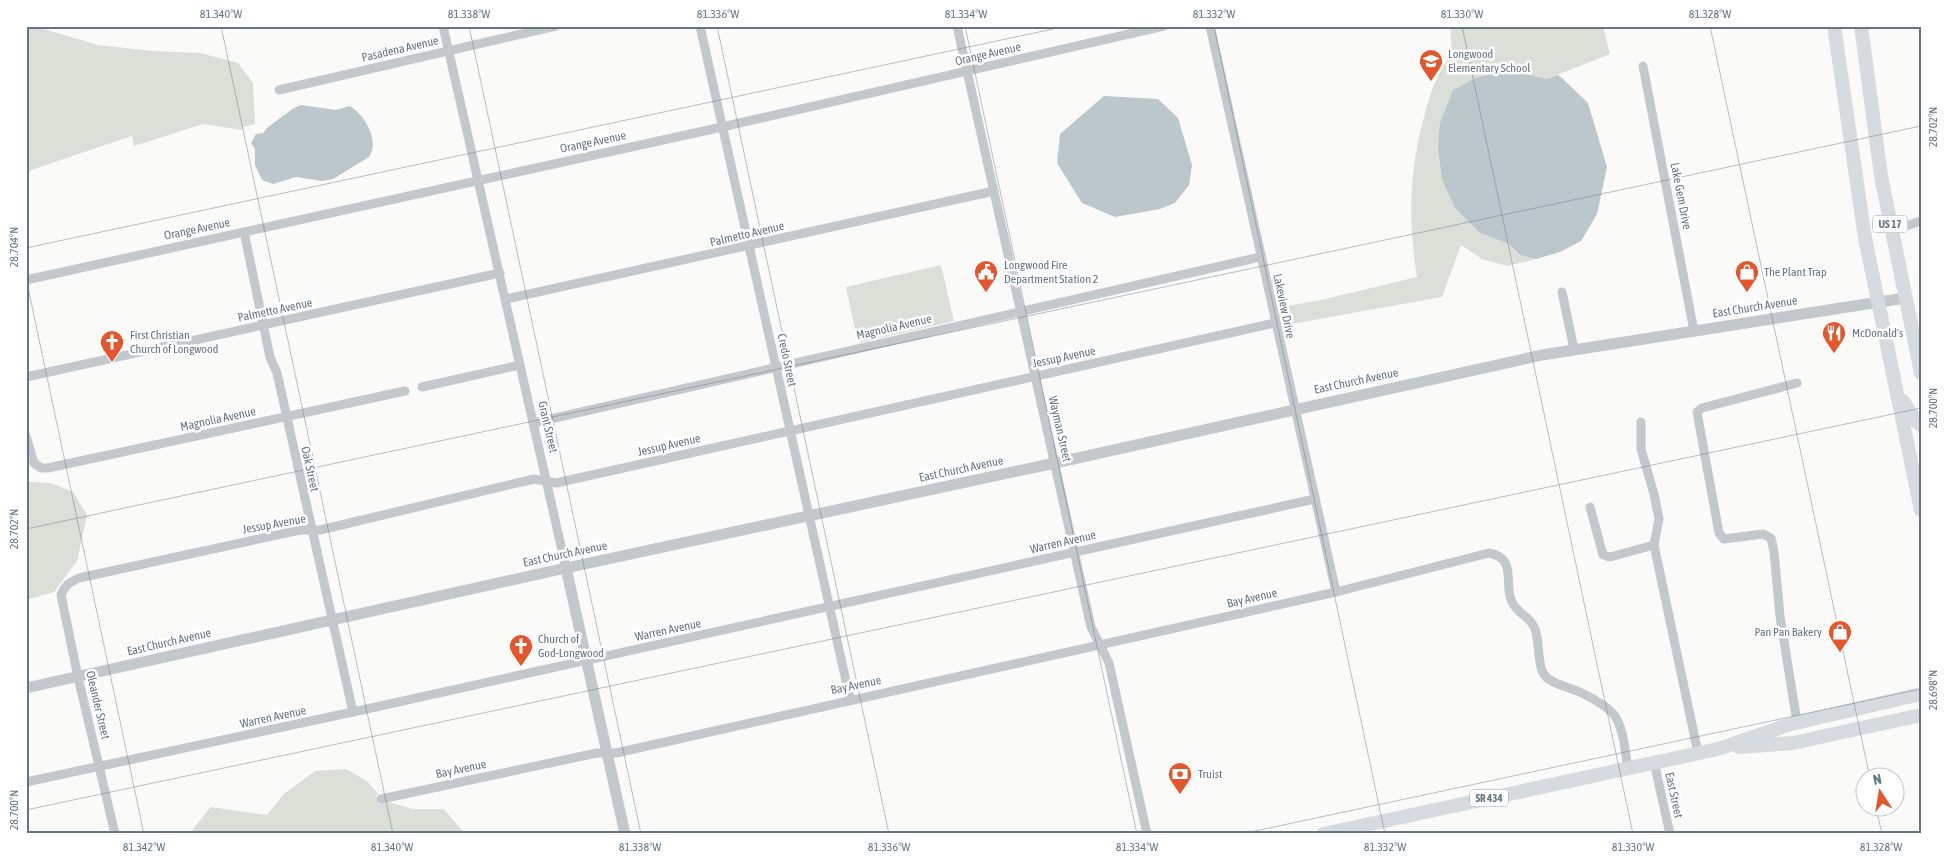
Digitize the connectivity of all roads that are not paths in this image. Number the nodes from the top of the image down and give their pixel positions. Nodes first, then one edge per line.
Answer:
1 (443, 26) edge
2 (556, 26) edge
3 (700, 26) edge
4 (957, 26) edge
5 (1164, 26) edge
6 (1210, 26) edge
7 (1834, 26) edge
8 (1853, 26) edge
9 (1861, 26) edge
10 (449, 51) junction
11 (1866, 61) junction
12 (1643, 66) dead end
13 (968, 71) junction
14 (279, 90) dead end
15 (722, 127) junction
16 (478, 181) junction
17 (994, 191) junction
18 (1921, 221) edge
19 (1891, 231) junction
20 (244, 232) junction
21 (749, 246) junction
22 (1260, 257) junction
23 (500, 273) junction
24 (26, 280) edge
25 (1562, 292) dead end
26 (1905, 298) junction
27 (506, 300) junction
28 (1878, 302) junction
29 (1022, 312) junction
30 (1275, 323) junction
31 (263, 325) junction
32 (1694, 331) junction
33 (1574, 349) junction
34 (520, 365) junction
35 (776, 366) junction
36 (1921, 373) edge
37 (1035, 376) junction
38 (26, 377) edge
39 (1797, 383) dead end
40 (422, 387) dead end
41 (405, 391) dead end
42 (1897, 392) junction
43 (1295, 409) junction
44 (286, 417) junction
45 (1641, 422) dead end
46 (533, 423) junction
47 (1921, 426) edge
48 (790, 431) junction
49 (26, 436) edge
50 (1907, 437) junction
51 (1921, 443) edge
52 (1055, 463) junction
53 (546, 481) junction
54 (1314, 499) junction
55 (1590, 507) dead end
56 (1921, 510) edge
57 (809, 515) junction
58 (310, 530) junction
59 (1654, 545) junction
60 (1074, 553) junction
61 (566, 568) junction
62 (68, 583) joint
63 (1336, 592) junction
64 (830, 607) junction
65 (331, 620) junction
66 (1100, 644) junction
67 (586, 660) junction
68 (78, 677) junction
69 (26, 688) edge
70 (1921, 694) edge
71 (850, 699) junction
72 (353, 712) junction
73 (1921, 714) edge
74 (1797, 722) junction
75 (1718, 749) junction
76 (607, 752) junction
77 (1698, 753) junction
78 (1654, 762) junction
79 (99, 766) junction
80 (1628, 768) junction
81 (26, 782) edge
82 (382, 799) dead end
83 (115, 834) edge
84 (625, 834) edge
85 (1147, 834) edge
86 (1323, 834) edge
87 (1670, 834) edge

1 - 10 street, Grant Street
2 - 10 street, Pasadena Avenue
3 - 15 street, Credo Street
4 - 13 street, Wayman Street
5 - 13 street, Orange Avenue
6 - 22 street, Lakeview Drive
7 - 28 main road, US 17
8 - 11 main road
9 - 11 main road, US 17
10 - 14 street, Pasadena Avenue
10 - 16 street, Grant Street
11 - 19 main road, US 17
12 - 32 street, Lake Gem Drive
13 - 15 street, Orange Avenue
13 - 17 street, Wayman Street
15 - 16 street, Orange Avenue
15 - 21 street, Credo Street
16 - 20 street, Orange Avenue
16 - 23 street, Grant Street
17 - 21 street, Palmetto Avenue
17 - 29 street, Wayman Street
18 - 19 street
19 - 26 main road, US 17
20 - 24 street, Orange Avenue
20 - 31 street, Oak Street
21 - 27 street, Palmetto Avenue
21 - 35 street, Credo Street
22 - 29 street, Magnolia Avenue
22 - 30 street, Lakeview Drive
23 - 27 street, Grant Street
23 - 31 street, Palmetto Avenue
25 - 33 street
26 - 28 street, East Church Avenue
26 - 36 main road, US 17
27 - 34 street, Grant Street
28 - 32 street, East Church Avenue
28 - 42 main road, US 17
29 - 35 street, Magnolia Avenue
29 - 37 street, Wayman Street
30 - 37 street, Jessup Avenue
30 - 43 street, Lakeview Drive
31 - 38 street, Palmetto Avenue
31 - 44 street, Oak Street
32 - 33 street, East Church Avenue
33 - 43 street, East Church Avenue
34 - 40 street
34 - 46 street, Grant Street
35 - 46 street, Magnolia Avenue
35 - 48 street, Credo Street
37 - 48 street, Jessup Avenue
37 - 52 street, Wayman Street
39 - 74 street
41 - 44 street, Magnolia Avenue
42 - 47 main road
42 - 50 main road, US 17
43 - 52 street, East Church Avenue
43 - 54 street, Lakeview Drive
44 - 49 street, Magnolia Avenue
44 - 58 street, Oak Street
45 - 59 street
46 - 53 street, Grant Street
48 - 53 street, Jessup Avenue
48 - 57 street, Credo Street
50 - 51 main road
50 - 56 main road, US 17
52 - 57 street, East Church Avenue
52 - 60 street, Wayman Street
53 - 58 street, Jessup Avenue
53 - 61 street, Grant Street
54 - 60 street, Warren Avenue
54 - 63 street, Lakeview Drive
55 - 59 street
57 - 61 street, East Church Avenue
57 - 64 street, Credo Street
58 - 62 street, Jessup Avenue
58 - 65 street, Oak Street
59 - 77 street
60 - 64 street, Warren Avenue
60 - 66 street, Wayman Street
61 - 65 street, East Church Avenue
61 - 67 street, Grant Street
62 - 68 street, Oleander Street
63 - 66 street, Bay Avenue
63 - 80 street, Bay Avenue
64 - 67 street, Warren Avenue
64 - 71 street, Credo Street
65 - 68 street, East Church Avenue
65 - 72 street, Oak Street
66 - 71 street, Bay Avenue
66 - 85 street, Wayman Street
67 - 72 street, Warren Avenue
67 - 76 street, Grant Street
68 - 69 street, East Church Avenue
68 - 79 street, Oleander Street
70 - 74 main road, SR 434
71 - 76 street, Bay Avenue
72 - 79 street, Warren Avenue
73 - 75 main road, SR 434
74 - 75 main road, SR 434
75 - 77 main road, SR 434
76 - 82 street, Bay Avenue
76 - 84 street, Grant Street
77 - 78 main road, SR 434
78 - 80 main road, SR 434
78 - 87 street, East Street
79 - 81 street, Warren Avenue
79 - 83 street, Oleander Street
80 - 86 main road, SR 434

